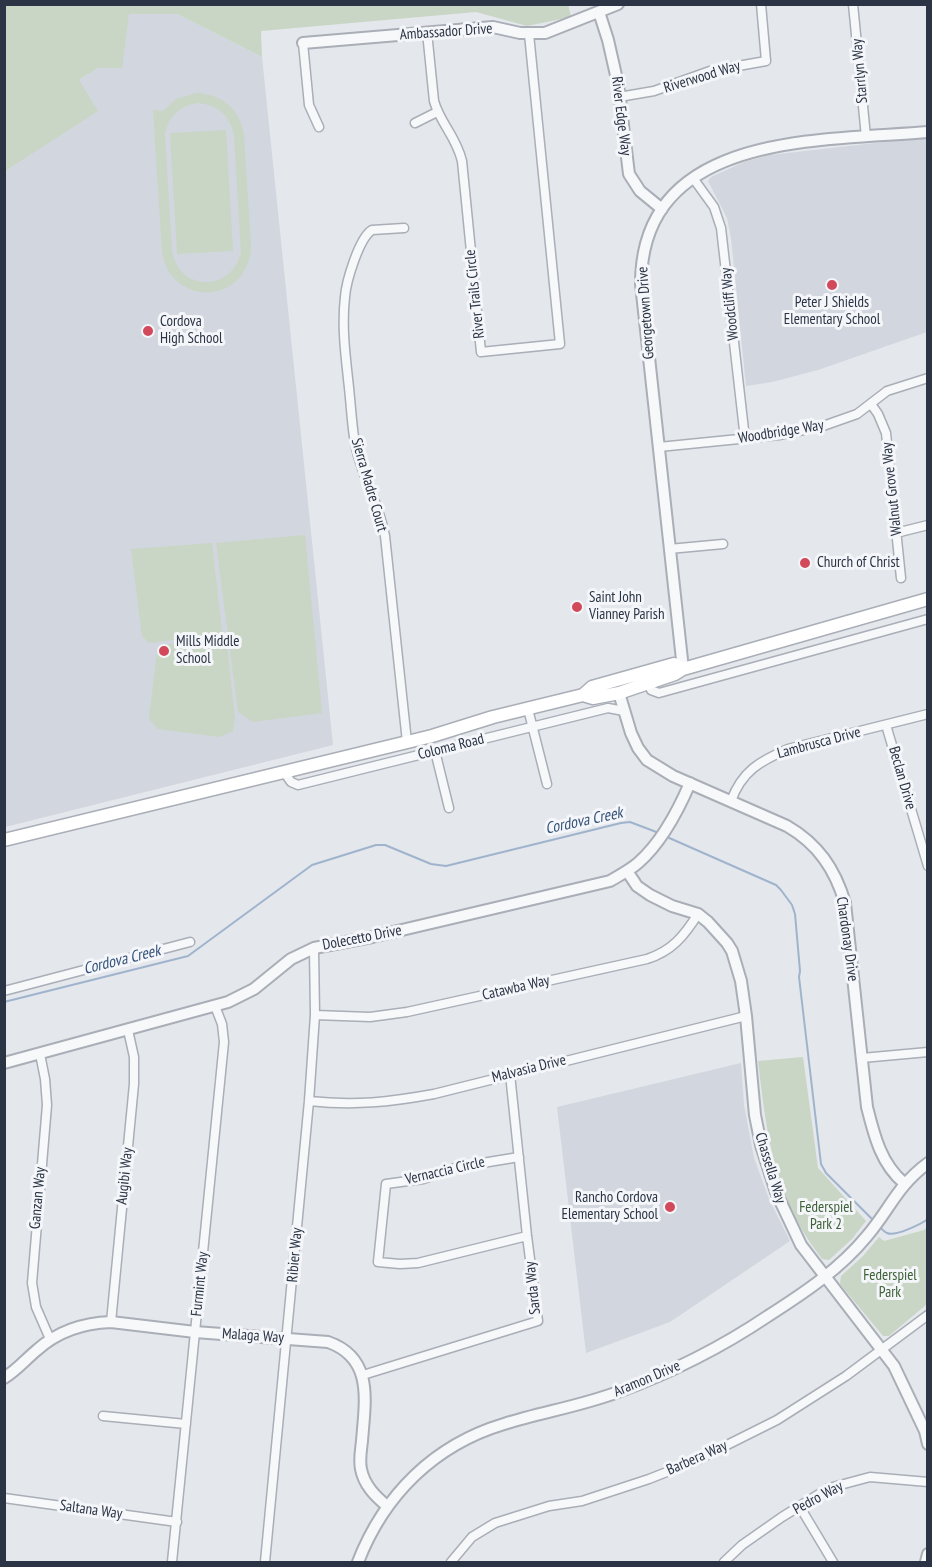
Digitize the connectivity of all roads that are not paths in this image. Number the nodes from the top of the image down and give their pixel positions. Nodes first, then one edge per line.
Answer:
1 (618, 4) edge
2 (761, 4) edge
3 (854, 4) edge
4 (599, 12) junction
5 (427, 32) junction
6 (529, 34) junction
7 (303, 43) joint
8 (619, 97) junction
9 (437, 112) junction
10 (415, 123) dead end
11 (319, 127) dead end
12 (927, 132) edge
13 (866, 138) junction
14 (693, 178) junction
15 (662, 209) junction
16 (404, 228) dead end
17 (927, 378) edge
18 (871, 404) junction
19 (744, 439) junction
20 (659, 447) junction
21 (927, 525) edge
22 (896, 533) junction
23 (723, 544) dead end
24 (669, 549) junction
25 (901, 578) dead end
26 (927, 599) edge
27 (927, 619) edge
28 (682, 669) junction
29 (649, 681) junction
30 (595, 686) junction
31 (619, 693) junction
32 (583, 695) junction
33 (528, 709) junction
34 (624, 711) junction
35 (927, 714) edge
36 (886, 725) junction
37 (533, 726) junction
38 (407, 742) junction
39 (435, 751) junction
40 (284, 772) junction
41 (690, 783) junction
42 (547, 784) dead end
43 (731, 801) junction
44 (449, 808) dead end
45 (4, 840) edge
46 (927, 866) edge
47 (627, 871) junction
48 (698, 915) junction
49 (190, 942) dead end
50 (314, 948) junction
51 (4, 991) edge
52 (215, 1006) junction
53 (315, 1015) junction
54 (746, 1016) junction
55 (128, 1030) junction
56 (927, 1052) edge
57 (40, 1054) junction
58 (862, 1058) junction
59 (4, 1063) edge
60 (510, 1074) junction
61 (309, 1101) junction
62 (519, 1157) junction
63 (927, 1163) edge
64 (904, 1183) junction
65 (527, 1236) junction
66 (824, 1277) junction
67 (927, 1315) edge
68 (111, 1322) junction
69 (195, 1332) junction
70 (287, 1338) junction
71 (50, 1339) junction
72 (881, 1350) junction
73 (363, 1375) junction
74 (4, 1378) edge
75 (103, 1416) dead end
76 (186, 1424) junction
77 (927, 1444) edge
78 (927, 1482) edge
79 (4, 1498) edge
80 (387, 1506) junction
81 (800, 1507) junction
82 (177, 1522) junction
83 (927, 1554) edge
84 (172, 1563) edge
85 (265, 1563) edge
86 (358, 1563) edge
87 (452, 1563) edge
88 (724, 1563) edge
89 (833, 1563) edge
90 (926, 1563) edge

1 - 4 street, Ambassador Drive
2 - 8 street, Riverwood Way
3 - 13 street, Starrlyn Way
4 - 6 street, Ambassador Drive
4 - 8 street, River Edge Way
5 - 6 street, Ambassador Drive
5 - 7 street, Ambassador Drive
5 - 9 street, River Trails Circle
6 - 9 street, River Trails Circle
7 - 11 street
8 - 15 street, River Edge Way
9 - 10 street
12 - 13 street, Georgetown Drive
13 - 14 street, Georgetown Drive
14 - 15 street, Georgetown Drive
14 - 19 street, Woodcliff Way
15 - 20 street, Georgetown Drive
16 - 38 street, Sierra Madre Court
17 - 18 street, Woodbridge Way
18 - 19 street, Woodbridge Way
18 - 22 street, Walnut Grove Way
19 - 20 street, Woodbridge Way
20 - 24 street, Georgetown Drive
21 - 22 street
22 - 25 street, Walnut Grove Way
23 - 24 street
24 - 28 street, Georgetown Drive
26 - 28 main road, Coloma Road
27 - 29 street
28 - 29 main road, Coloma Road
28 - 30 main road, Coloma Road
29 - 31 main road, Coloma Road
30 - 31 main road
30 - 32 main road, Coloma Road
31 - 32 main road, Coloma Road
31 - 34 street, Chardonay Drive
32 - 33 main road, Coloma Road
33 - 37 street
33 - 38 main road, Coloma Road
34 - 37 street, Coloma Road
34 - 41 street, Chardonay Drive
35 - 36 street, Lambrusca Drive
36 - 43 street, Lambrusca Drive
36 - 46 street, Beclan Drive
37 - 39 street, Coloma Road
37 - 42 street
38 - 40 main road, Coloma Road
39 - 40 street, Coloma Road
39 - 44 street
40 - 45 main road, Coloma Road
41 - 43 street, Chardonay Drive
41 - 47 street, Dolecetto Drive
43 - 58 street, Chardonay Drive
47 - 48 street, Chassella Way
47 - 50 street, Dolecetto Drive
48 - 53 street, Catawba Way
48 - 54 street, Chassella Way
49 - 51 street
50 - 52 street, Dolecetto Drive
50 - 53 street, Ribier Way
52 - 55 street, Dolecetto Drive
52 - 69 street, Furmint Way
53 - 61 street, Ribier Way
54 - 60 street, Malvasia Drive
54 - 66 street, Chassella Way
55 - 57 street, Dolecetto Drive
55 - 68 street, Augibi Way
56 - 58 street
57 - 59 street, Dolecetto Drive
57 - 71 street, Ganzan Way
58 - 64 street, Chardonay Drive
60 - 61 street, Malvasia Drive
60 - 62 street, Sarda Way
61 - 70 street, Ribier Way
62 - 65 street, Sarda Way
62 - 65 street, Vernaccia Circle
63 - 64 street, Aramon Drive
64 - 66 street, Aramon Drive
65 - 73 street, Sarda Way
66 - 72 street, Chassella Way
66 - 80 street, Aramon Drive
67 - 72 street, Barbera Way
68 - 69 street, Malaga Way
68 - 71 street, Malaga Way
69 - 70 street, Malaga Way
69 - 76 street, Furmint Way
70 - 73 street, Malaga Way
70 - 85 street, Ribier Way
71 - 74 street, Malaga Way
72 - 77 street, Chassella Way
72 - 87 street, Barbera Way
73 - 80 street
75 - 76 street
76 - 82 street, Furmint Way
78 - 81 street, Pedro Way
79 - 82 street, Saltana Way
80 - 86 street, Aramon Drive
81 - 88 street, Pedro Way
81 - 89 street
82 - 84 street, Furmint Way
83 - 90 street

